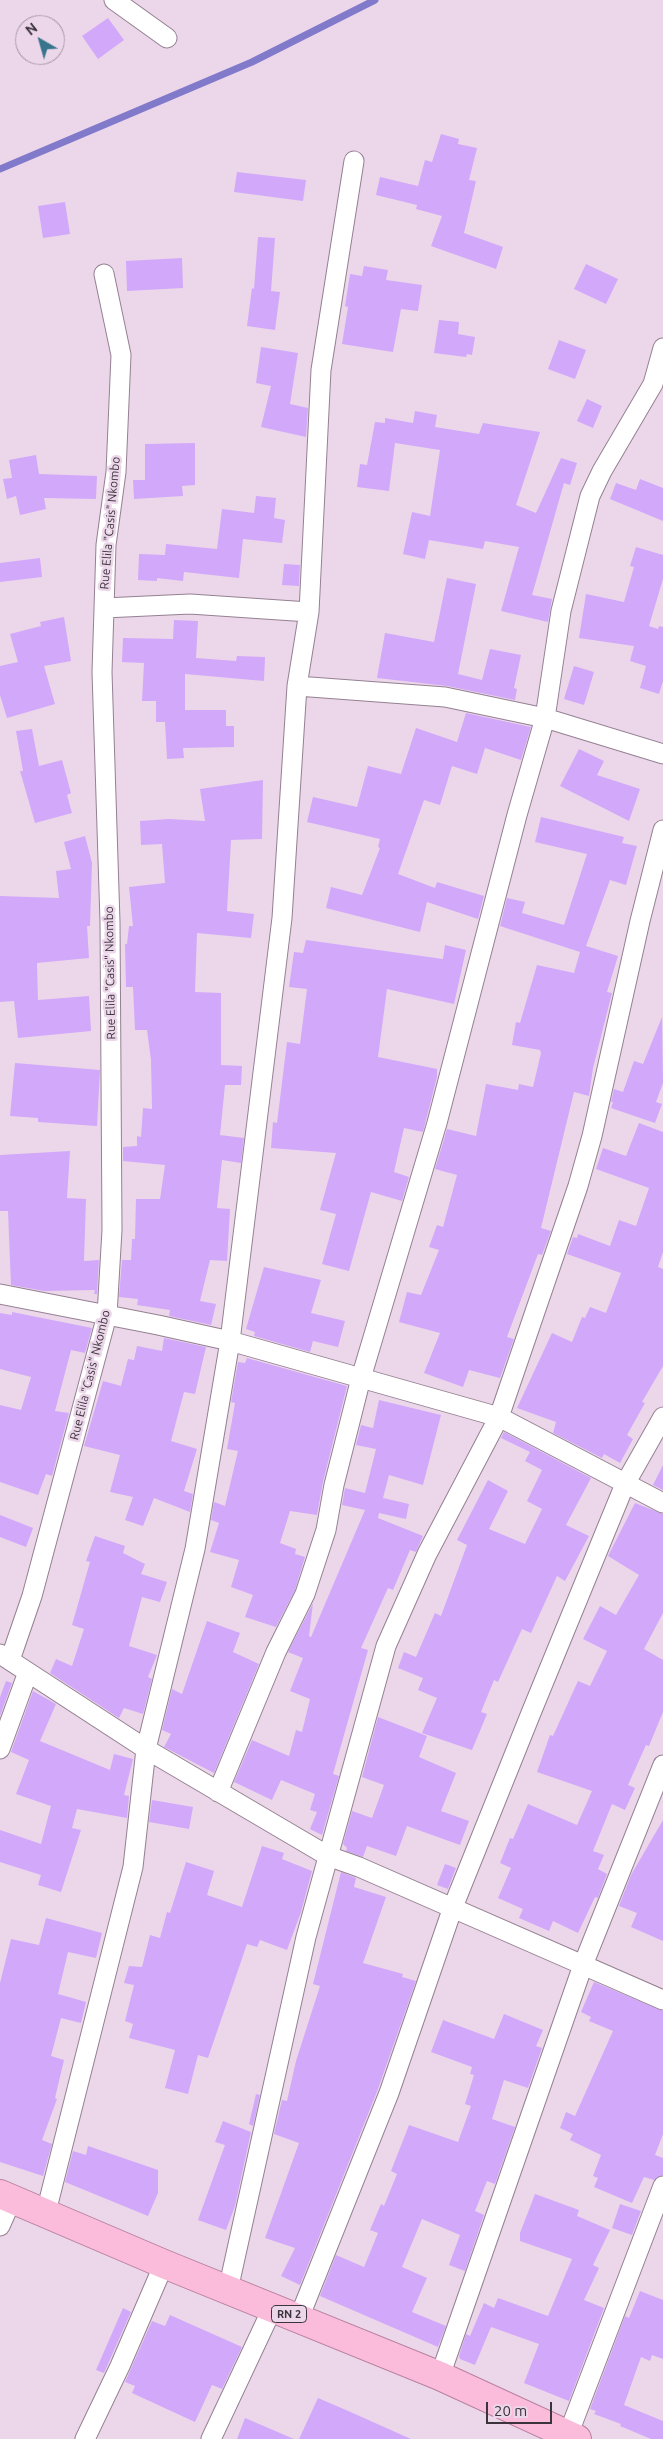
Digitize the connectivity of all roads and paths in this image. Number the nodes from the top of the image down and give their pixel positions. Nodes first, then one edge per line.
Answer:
1 (114, 0) edge
2 (167, 38) dead end
3 (354, 161) dead end
4 (104, 274) dead end
5 (663, 348) edge
6 (104, 608) junction
7 (309, 612) junction
8 (297, 686) junction
9 (545, 718) junction
10 (663, 754) edge
11 (663, 830) edge
12 (0, 1294) edge
13 (107, 1315) junction
14 (230, 1341) junction
15 (361, 1378) junction
16 (499, 1417) junction
17 (663, 1418) edge
18 (625, 1484) junction
19 (663, 1503) edge
20 (5, 1657) edge
21 (28, 1672) junction
22 (0, 1749) edge
23 (146, 1749) junction
24 (663, 1765) edge
25 (218, 1792) junction
26 (328, 1856) junction
27 (453, 1907) junction
28 (583, 1965) junction
29 (663, 2000) edge
30 (663, 2186) edge
31 (6, 2197) edge
32 (46, 2212) junction
33 (0, 2226) edge
34 (164, 2264) junction
35 (228, 2290) junction
36 (273, 2307) junction
37 (299, 2318) junction
38 (440, 2376) junction
39 (573, 2437) edge
40 (85, 2439) edge
41 (212, 2439) edge

1 - 2 street
3 - 7 street
4 - 6 street, Rue Elila "Casis" Nkombo
5 - 9 street
6 - 7 street
6 - 13 street, Rue Elila "Casis" Nkombo
7 - 8 street
8 - 9 street
8 - 14 street
9 - 10 street
9 - 15 street
11 - 16 street
12 - 13 street
13 - 14 street
13 - 20 street, Rue Elila "Casis" Nkombo
14 - 15 street
14 - 23 street
15 - 16 street
15 - 25 street
16 - 18 street
16 - 26 street
17 - 18 street
18 - 19 street
18 - 27 street
20 - 21 street
21 - 22 street
21 - 23 street
23 - 25 street
23 - 32 street
24 - 28 street
25 - 26 street
26 - 27 street
26 - 35 street
27 - 28 street
27 - 37 street
28 - 29 street
28 - 38 street
30 - 39 street
31 - 32 highway, RN 2
31 - 33 street
32 - 34 highway, RN 2
34 - 35 highway, RN 2
34 - 40 street
35 - 36 highway, RN 2
36 - 37 highway, RN 2
36 - 41 street
37 - 38 highway, RN 2
38 - 39 highway, RN 2

